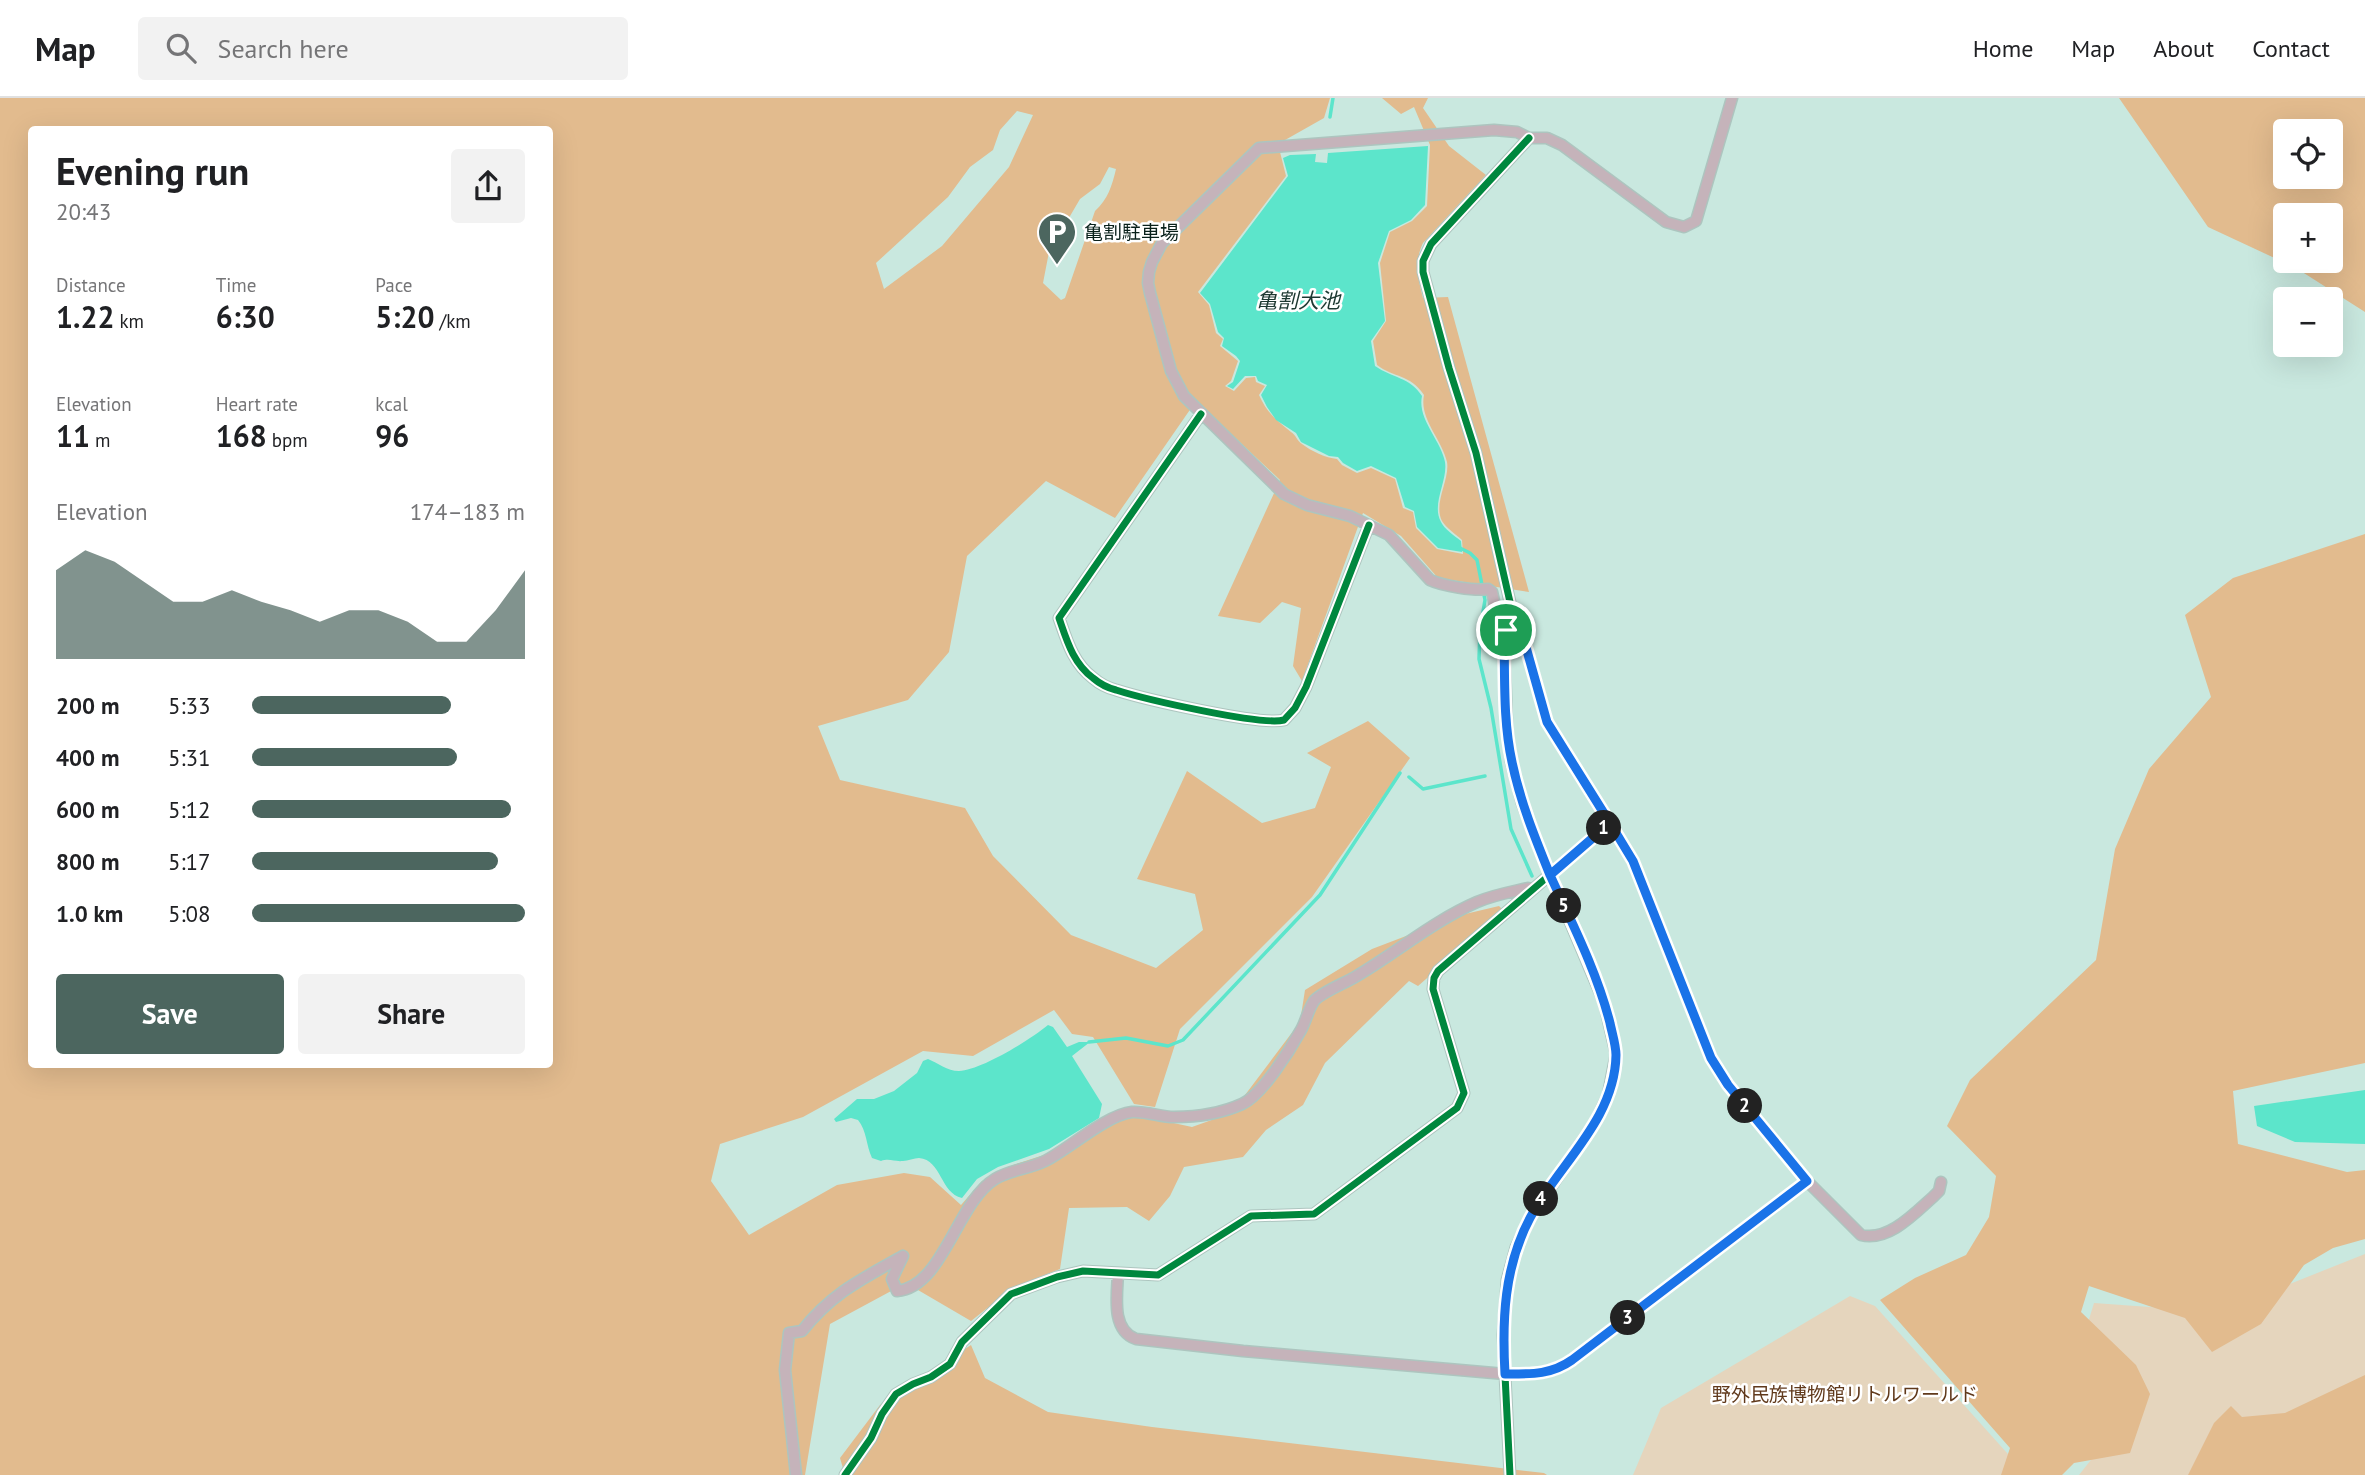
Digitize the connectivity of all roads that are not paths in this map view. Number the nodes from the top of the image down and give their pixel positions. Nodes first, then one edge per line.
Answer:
1 (1732, 98) edge
2 (1529, 138) junction
3 (1202, 414) junction
4 (1369, 525) junction
5 (1507, 626) junction
6 (1610, 823) junction
7 (1550, 875) junction
8 (1533, 890) junction
9 (1807, 1181) junction
10 (1941, 1182) dead end
11 (1118, 1273) junction
12 (1505, 1374) junction
13 (796, 1475) edge
14 (845, 1475) edge
15 (1510, 1475) edge

1 - 2 street
2 - 3 street
2 - 5 street
3 - 4 street
3 - 4 street
4 - 5 street
5 - 6 street
5 - 7 street
6 - 7 street
6 - 9 street
7 - 8 street
7 - 12 street
8 - 11 street
8 - 13 street
9 - 10 street
9 - 12 street
11 - 12 street
11 - 14 street
12 - 15 street

